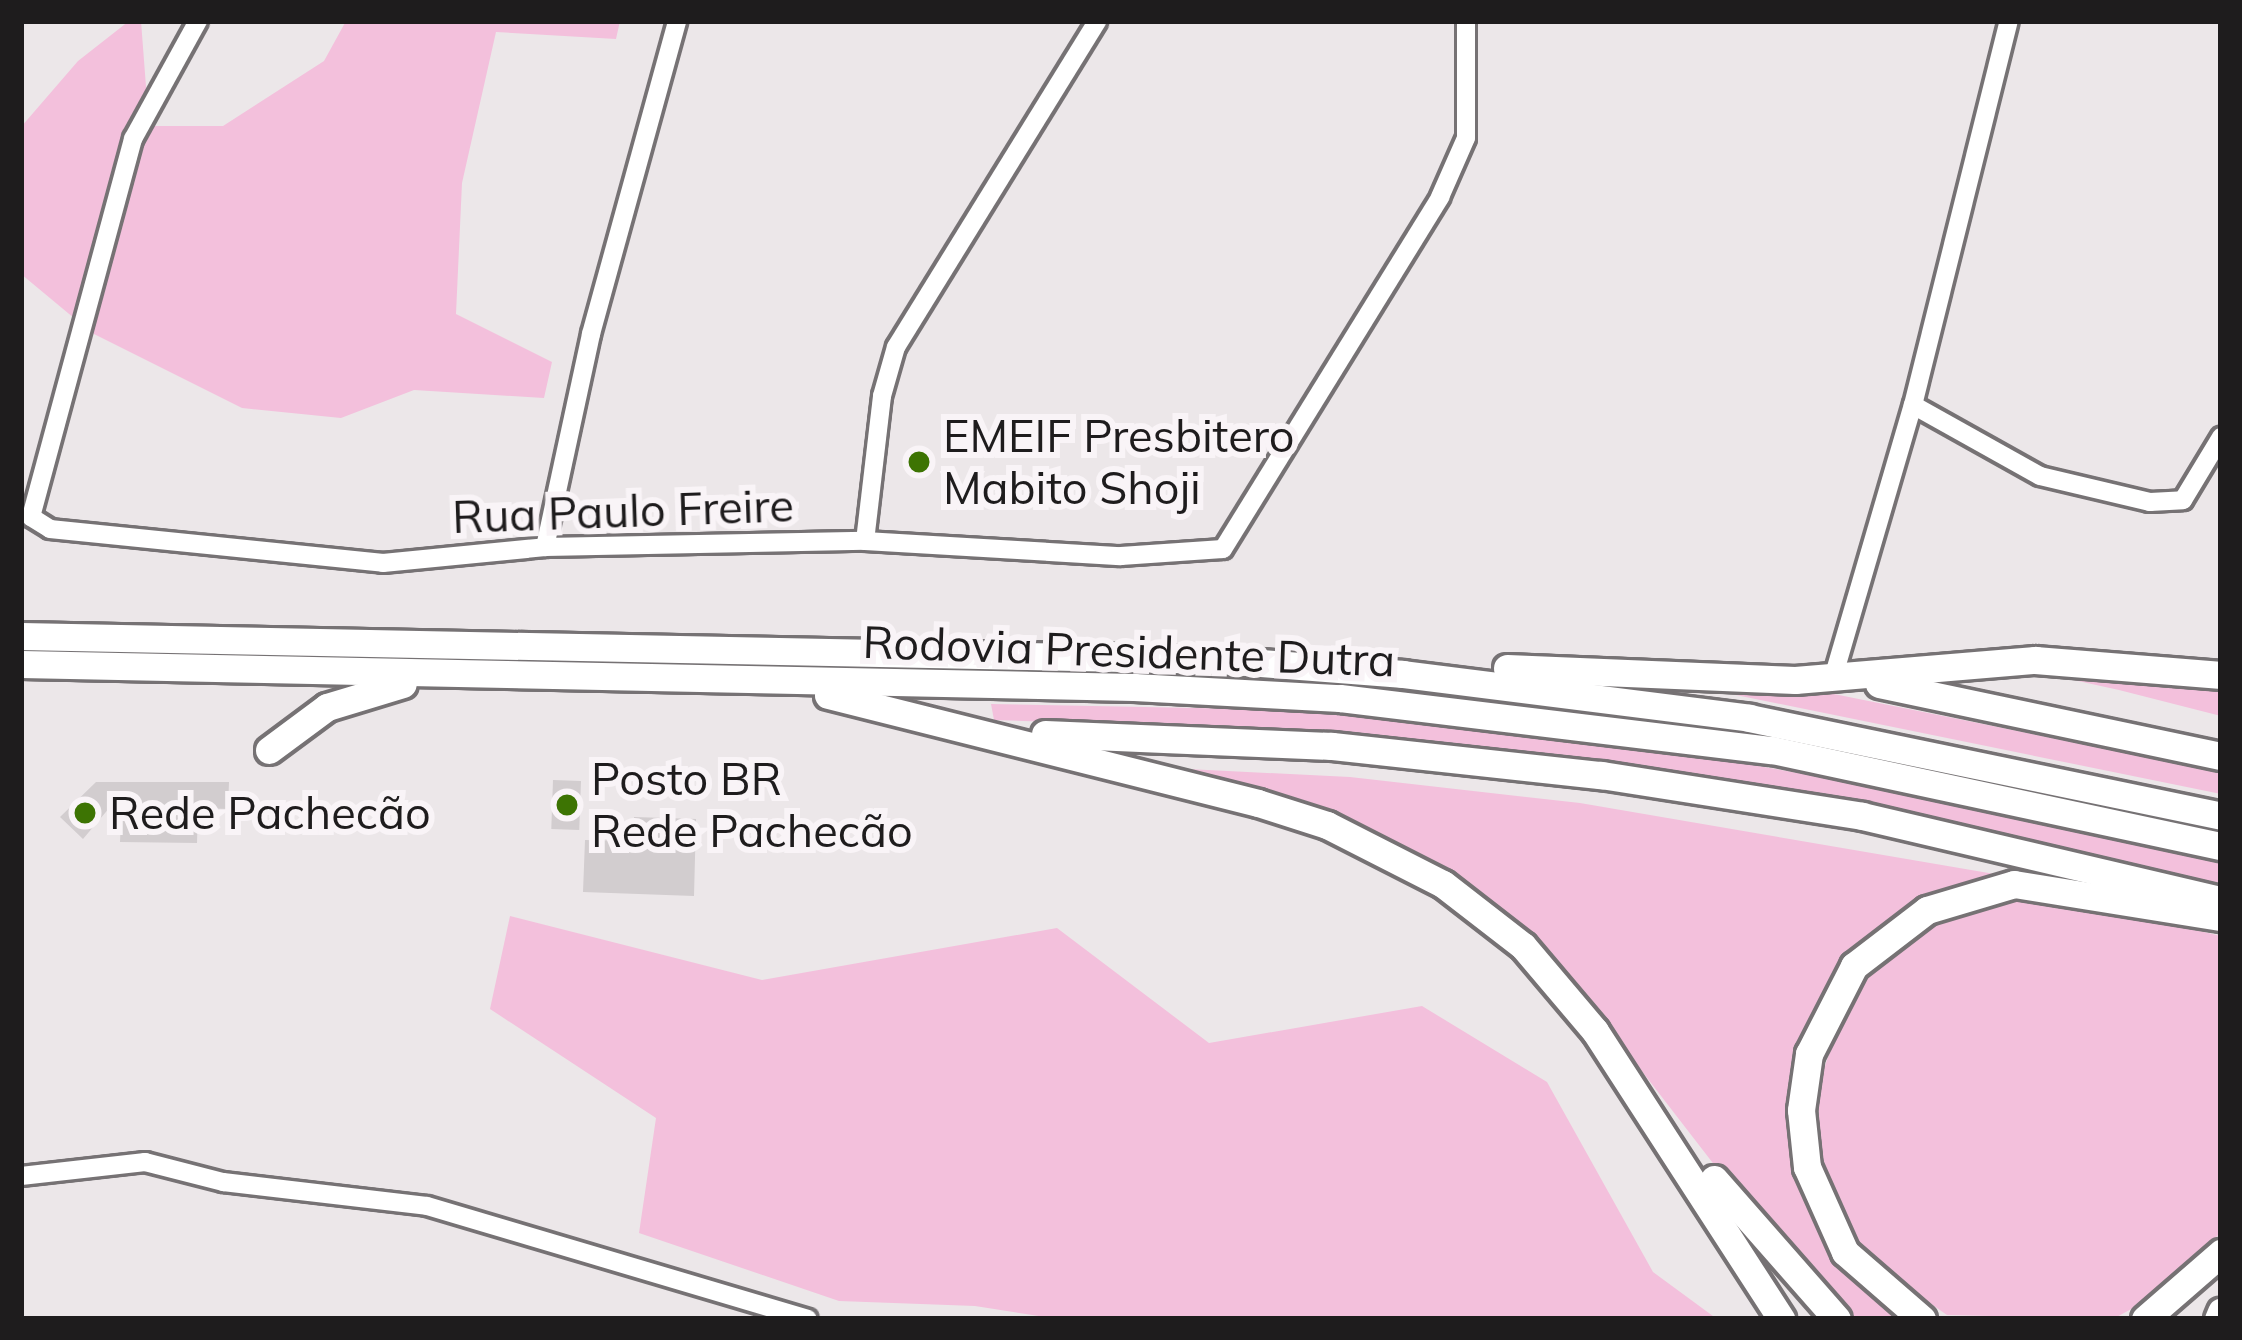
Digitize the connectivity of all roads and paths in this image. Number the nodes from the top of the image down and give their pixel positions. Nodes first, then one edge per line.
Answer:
1 (198, 21) edge
2 (677, 21) edge
3 (1097, 21) edge
4 (1466, 21) edge
5 (2009, 21) edge
6 (1913, 405) junction
7 (2221, 437) edge
8 (21, 492) edge
9 (31, 517) junction
10 (865, 541) junction
11 (545, 547) junction
12 (21, 636) edge
13 (1222, 660) junction
14 (21, 664) edge
15 (469, 675) junction
16 (2221, 675) edge
17 (1833, 678) junction
18 (641, 679) junction
19 (987, 731) junction
20 (269, 750) dead end
21 (2221, 755) edge
22 (2221, 816) edge
23 (2221, 845) edge
24 (2221, 900) edge
25 (2221, 917) edge
26 (1627, 1075) junction
27 (21, 1176) edge
28 (2221, 1253) edge
29 (808, 1319) edge
30 (1781, 1319) edge
31 (1837, 1319) edge
32 (1922, 1319) edge
33 (2145, 1319) edge

1 - 9 street
2 - 11 street
3 - 10 street
4 - 10 street, Rua Paulo Freire
5 - 6 street
6 - 7 street
6 - 17 street
8 - 9 street
9 - 11 street, Rua Paulo Freire
10 - 11 street, Rua Paulo Freire
12 - 13 highway, Rodovia Presidente Dutra
13 - 17 highway
13 - 22 highway, Rodovia Presidente Dutra
14 - 15 highway, Rodovia Presidente Dutra
15 - 18 highway, Rodovia Presidente Dutra
15 - 20 highway
16 - 17 highway
17 - 21 highway
18 - 19 highway
18 - 23 highway, Rodovia Presidente Dutra
19 - 24 highway
19 - 26 highway
25 - 32 highway
26 - 30 highway
26 - 31 highway
27 - 29 street
28 - 33 highway

